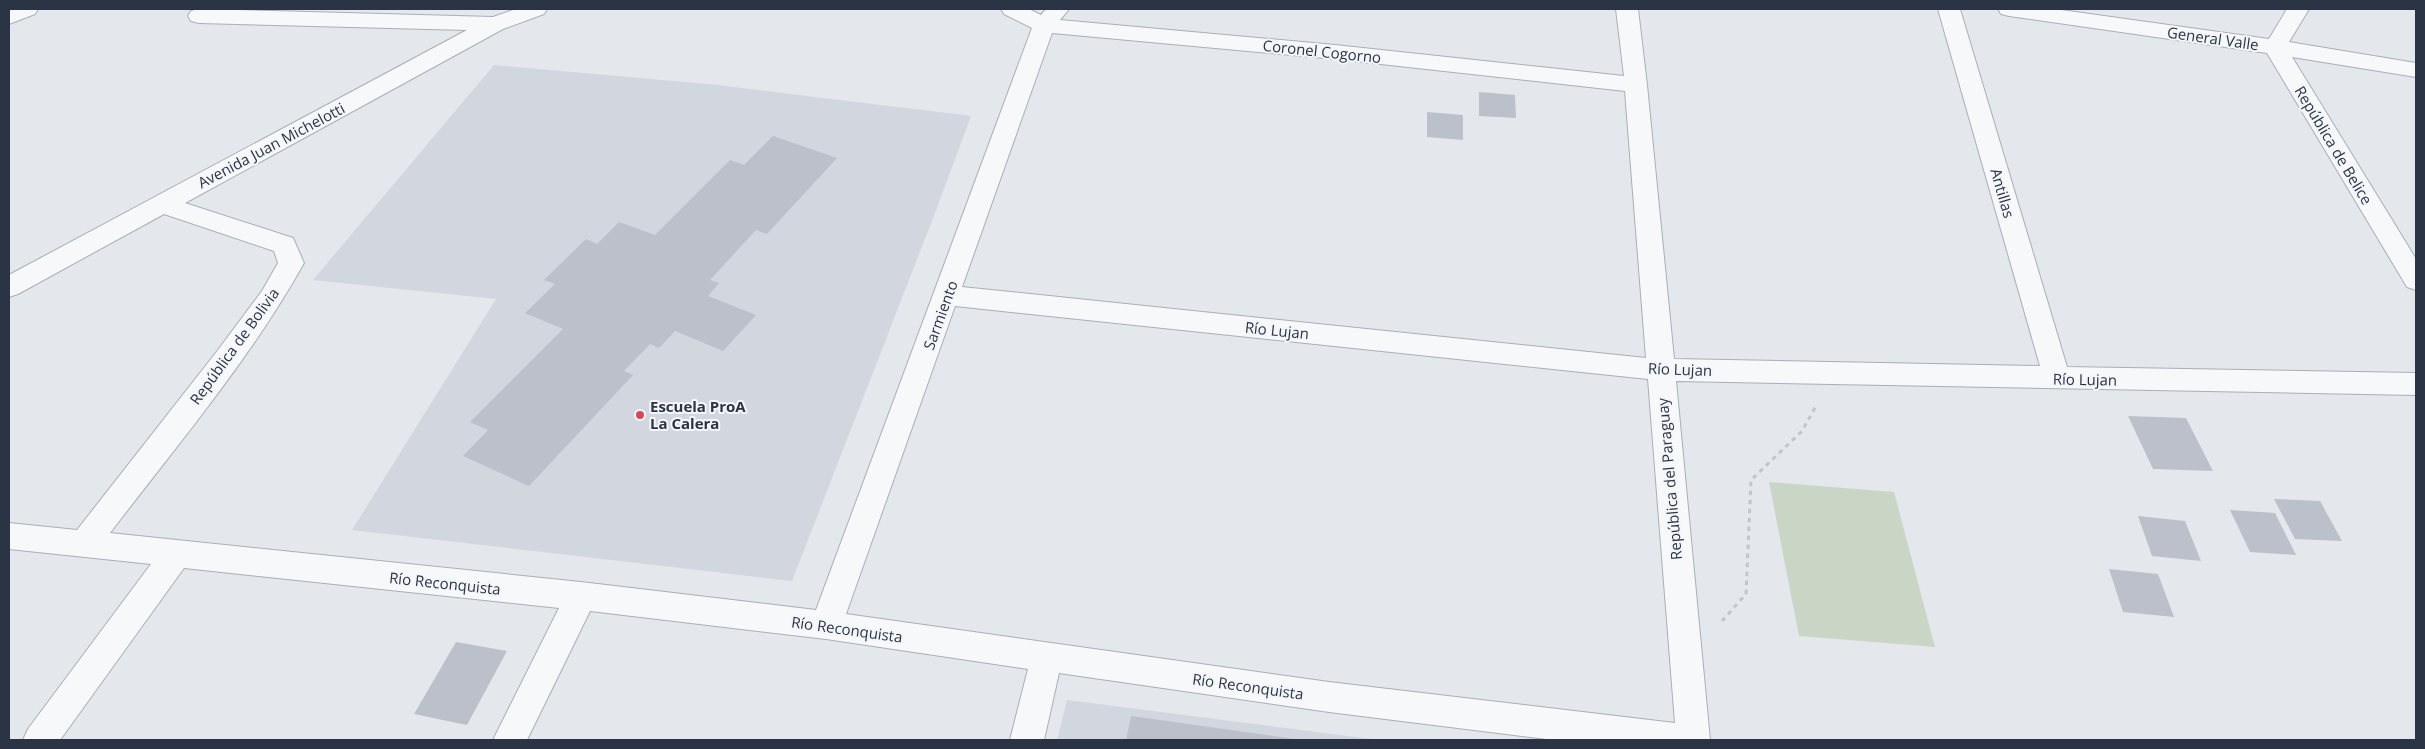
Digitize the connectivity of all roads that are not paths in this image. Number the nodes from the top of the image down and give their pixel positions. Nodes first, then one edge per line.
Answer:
1 (27, 9) edge
2 (536, 9) edge
3 (1012, 9) edge
4 (1628, 9) edge
5 (1949, 9) edge
6 (2009, 9) edge
7 (2298, 9) edge
8 (199, 16) dead end
9 (1051, 17) edge
10 (9, 18) edge
11 (495, 24) junction
12 (2275, 47) junction
13 (2416, 70) edge
14 (1636, 85) junction
15 (161, 204) junction
16 (2416, 280) edge
17 (9, 287) edge
18 (948, 295) junction
19 (1660, 370) junction
20 (2057, 378) junction
21 (2416, 384) edge
22 (9, 536) edge
23 (84, 544) junction
24 (176, 554) junction
25 (581, 596) junction
26 (826, 625) junction
27 (1047, 658) junction
28 (40, 740) edge
29 (510, 740) edge
30 (1027, 740) edge
31 (1683, 740) edge
32 (1692, 740) edge

1 - 10 street
2 - 11 street, Avenida Juan Michelotti
3 - 9 street, Coronel Cogorno
4 - 14 street, República del Paraguay
5 - 20 street, Antillas
6 - 12 street, General Valle
7 - 12 street
8 - 11 street
9 - 14 street, Coronel Cogorno
9 - 18 street, Sarmiento
11 - 15 street, Avenida Juan Michelotti
12 - 13 street, General Valle
12 - 16 street, República de Belice
14 - 19 street, República del Paraguay
15 - 17 street, Avenida Juan Michelotti
15 - 23 street, República de Bolivia
18 - 19 street, Río Lujan
18 - 26 street, Sarmiento
19 - 20 street, Río Lujan
19 - 32 street, República del Paraguay
20 - 21 street, Río Lujan
22 - 23 street, Río Reconquista
23 - 24 street, Río Reconquista
24 - 25 street, Río Reconquista
24 - 28 street
25 - 26 street, Río Reconquista
25 - 29 street
26 - 27 street, Río Reconquista
27 - 30 street
27 - 31 street, Río Reconquista

